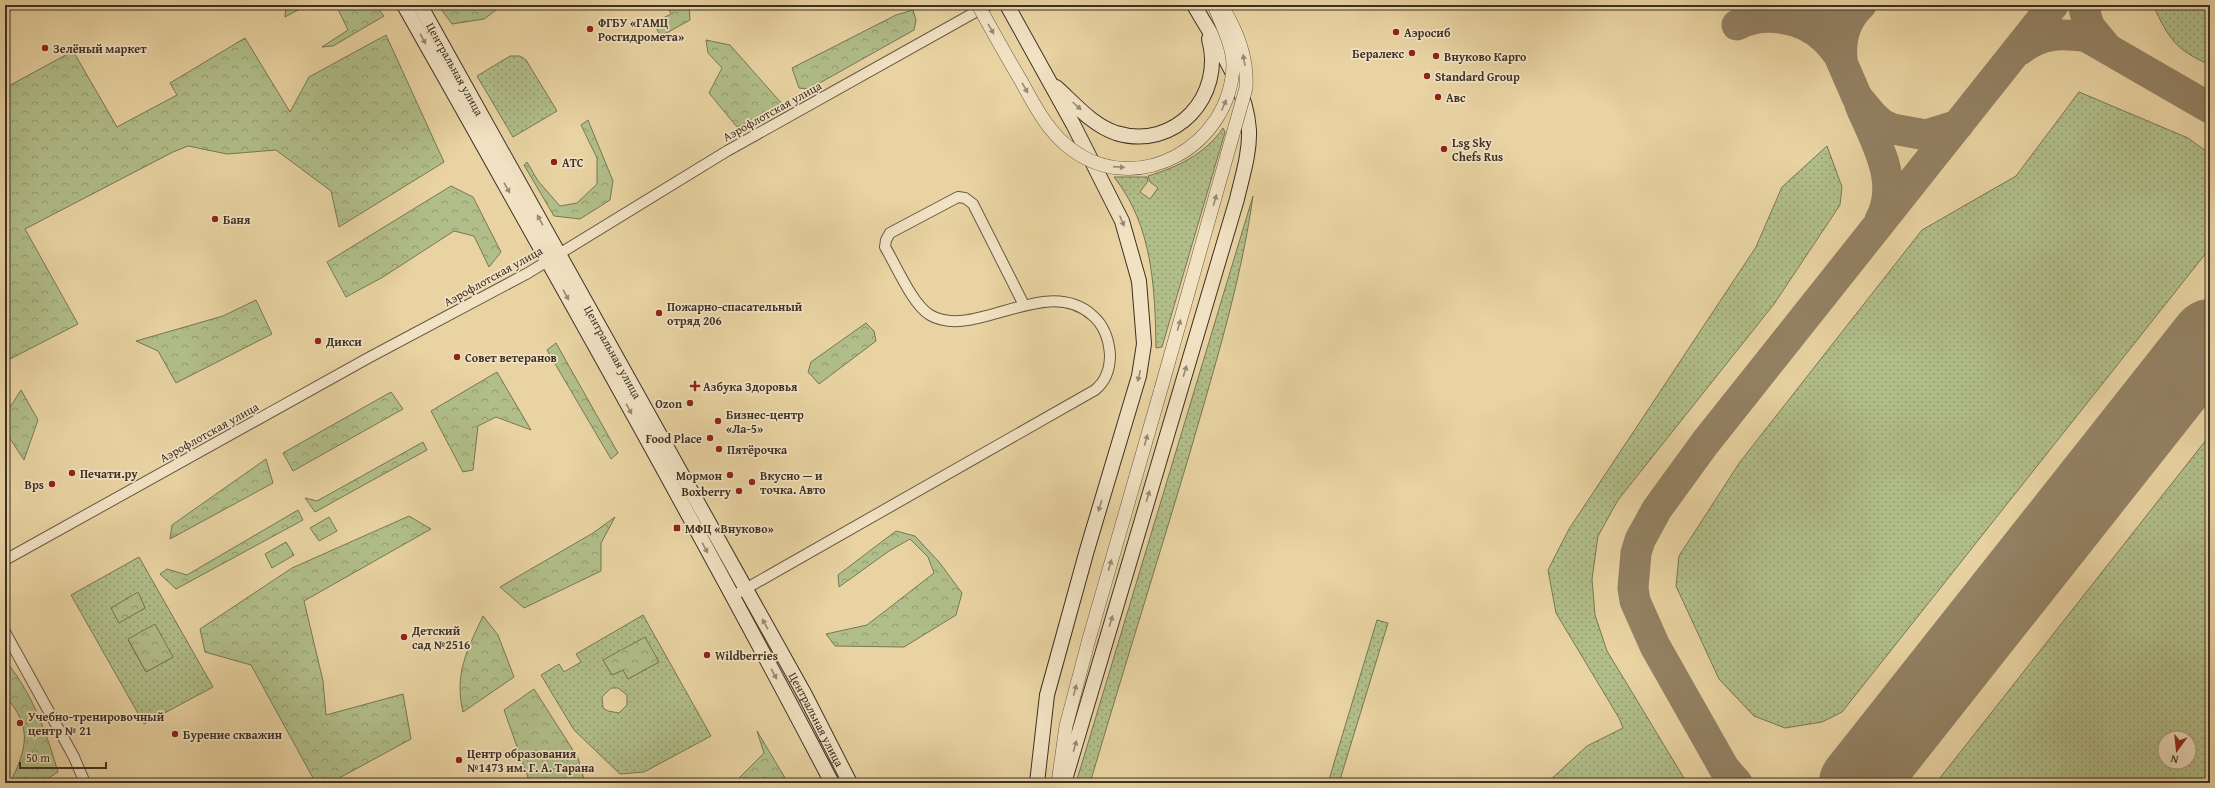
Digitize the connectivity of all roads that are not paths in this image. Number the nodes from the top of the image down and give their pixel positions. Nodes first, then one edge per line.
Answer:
1 (404, 5) edge
2 (420, 5) edge
3 (978, 5) edge
4 (988, 5) edge
5 (1007, 5) edge
6 (1194, 5) edge
7 (1214, 5) edge
8 (1221, 5) edge
9 (1048, 79) junction
10 (553, 258) junction
11 (1024, 305) junction
12 (5, 560) edge
13 (746, 589) junction
14 (732, 597) junction
15 (5, 632) edge
16 (81, 781) edge
17 (832, 783) edge
18 (850, 783) edge
19 (1037, 783) edge
20 (1058, 783) edge
21 (1064, 783) edge

1 -> 10 main road, Центральная улица
10 -> 2 main road, Центральная улица
3 -> 7 street, bridge
4 - 10 street, Аэрофлотская улица
5 - 9 main road
9 -> 6 main road
21 -> 6 main road
20 -> 8 street, bridge
9 -> 19 main road
10 - 12 street, Аэрофлотская улица
10 - 13 main road, Центральная улица
10 -> 14 main road, Центральная улица
11 - 11 street
11 - 13 street
13 - 14 street
18 -> 13 main road, Центральная улица
14 -> 17 main road, Центральная улица
15 - 16 street

